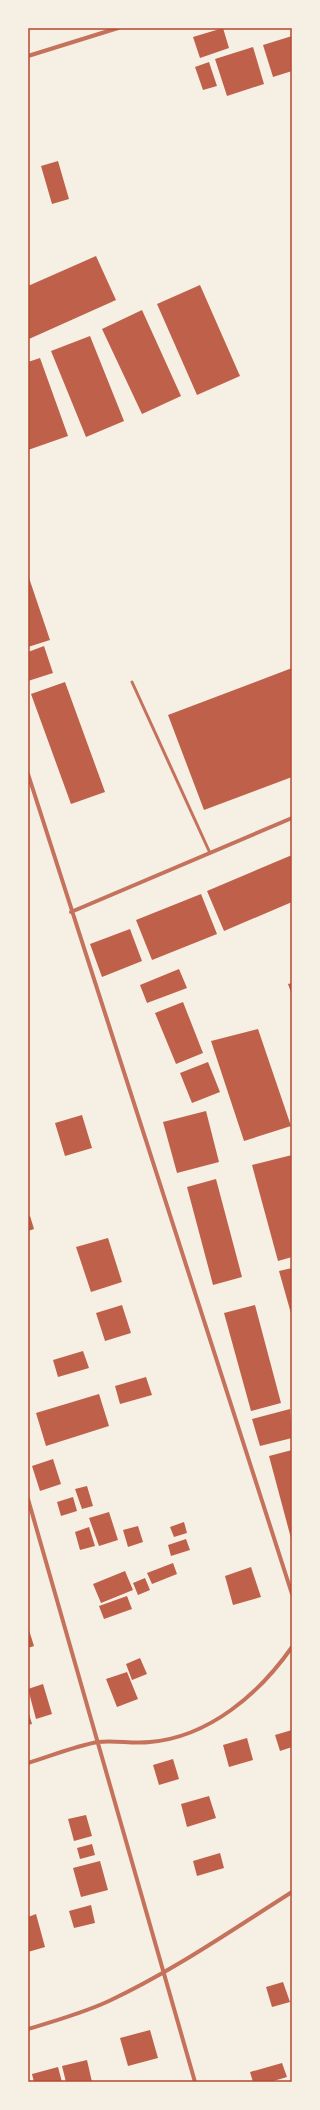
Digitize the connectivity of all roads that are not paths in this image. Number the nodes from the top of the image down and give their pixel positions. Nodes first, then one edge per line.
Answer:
1 (118, 28) edge
2 (28, 56) edge
3 (132, 682) dead end
4 (28, 774) edge
5 (292, 818) edge
6 (210, 853) junction
7 (71, 912) junction
8 (28, 1499) edge
9 (33, 1516) junction
10 (28, 1517) edge
11 (292, 1594) edge
12 (292, 1647) edge
13 (99, 1742) junction
14 (28, 1762) edge
15 (292, 1892) edge
16 (165, 1972) junction
17 (28, 2029) edge
18 (195, 2082) edge

1 - 2 street
3 - 6 lane
4 - 7 street
5 - 6 street
6 - 7 street
7 - 11 street
8 - 9 street
9 - 10 street
9 - 13 street
12 - 13 street
13 - 14 street
13 - 16 street
15 - 16 street
16 - 17 street
16 - 18 street

